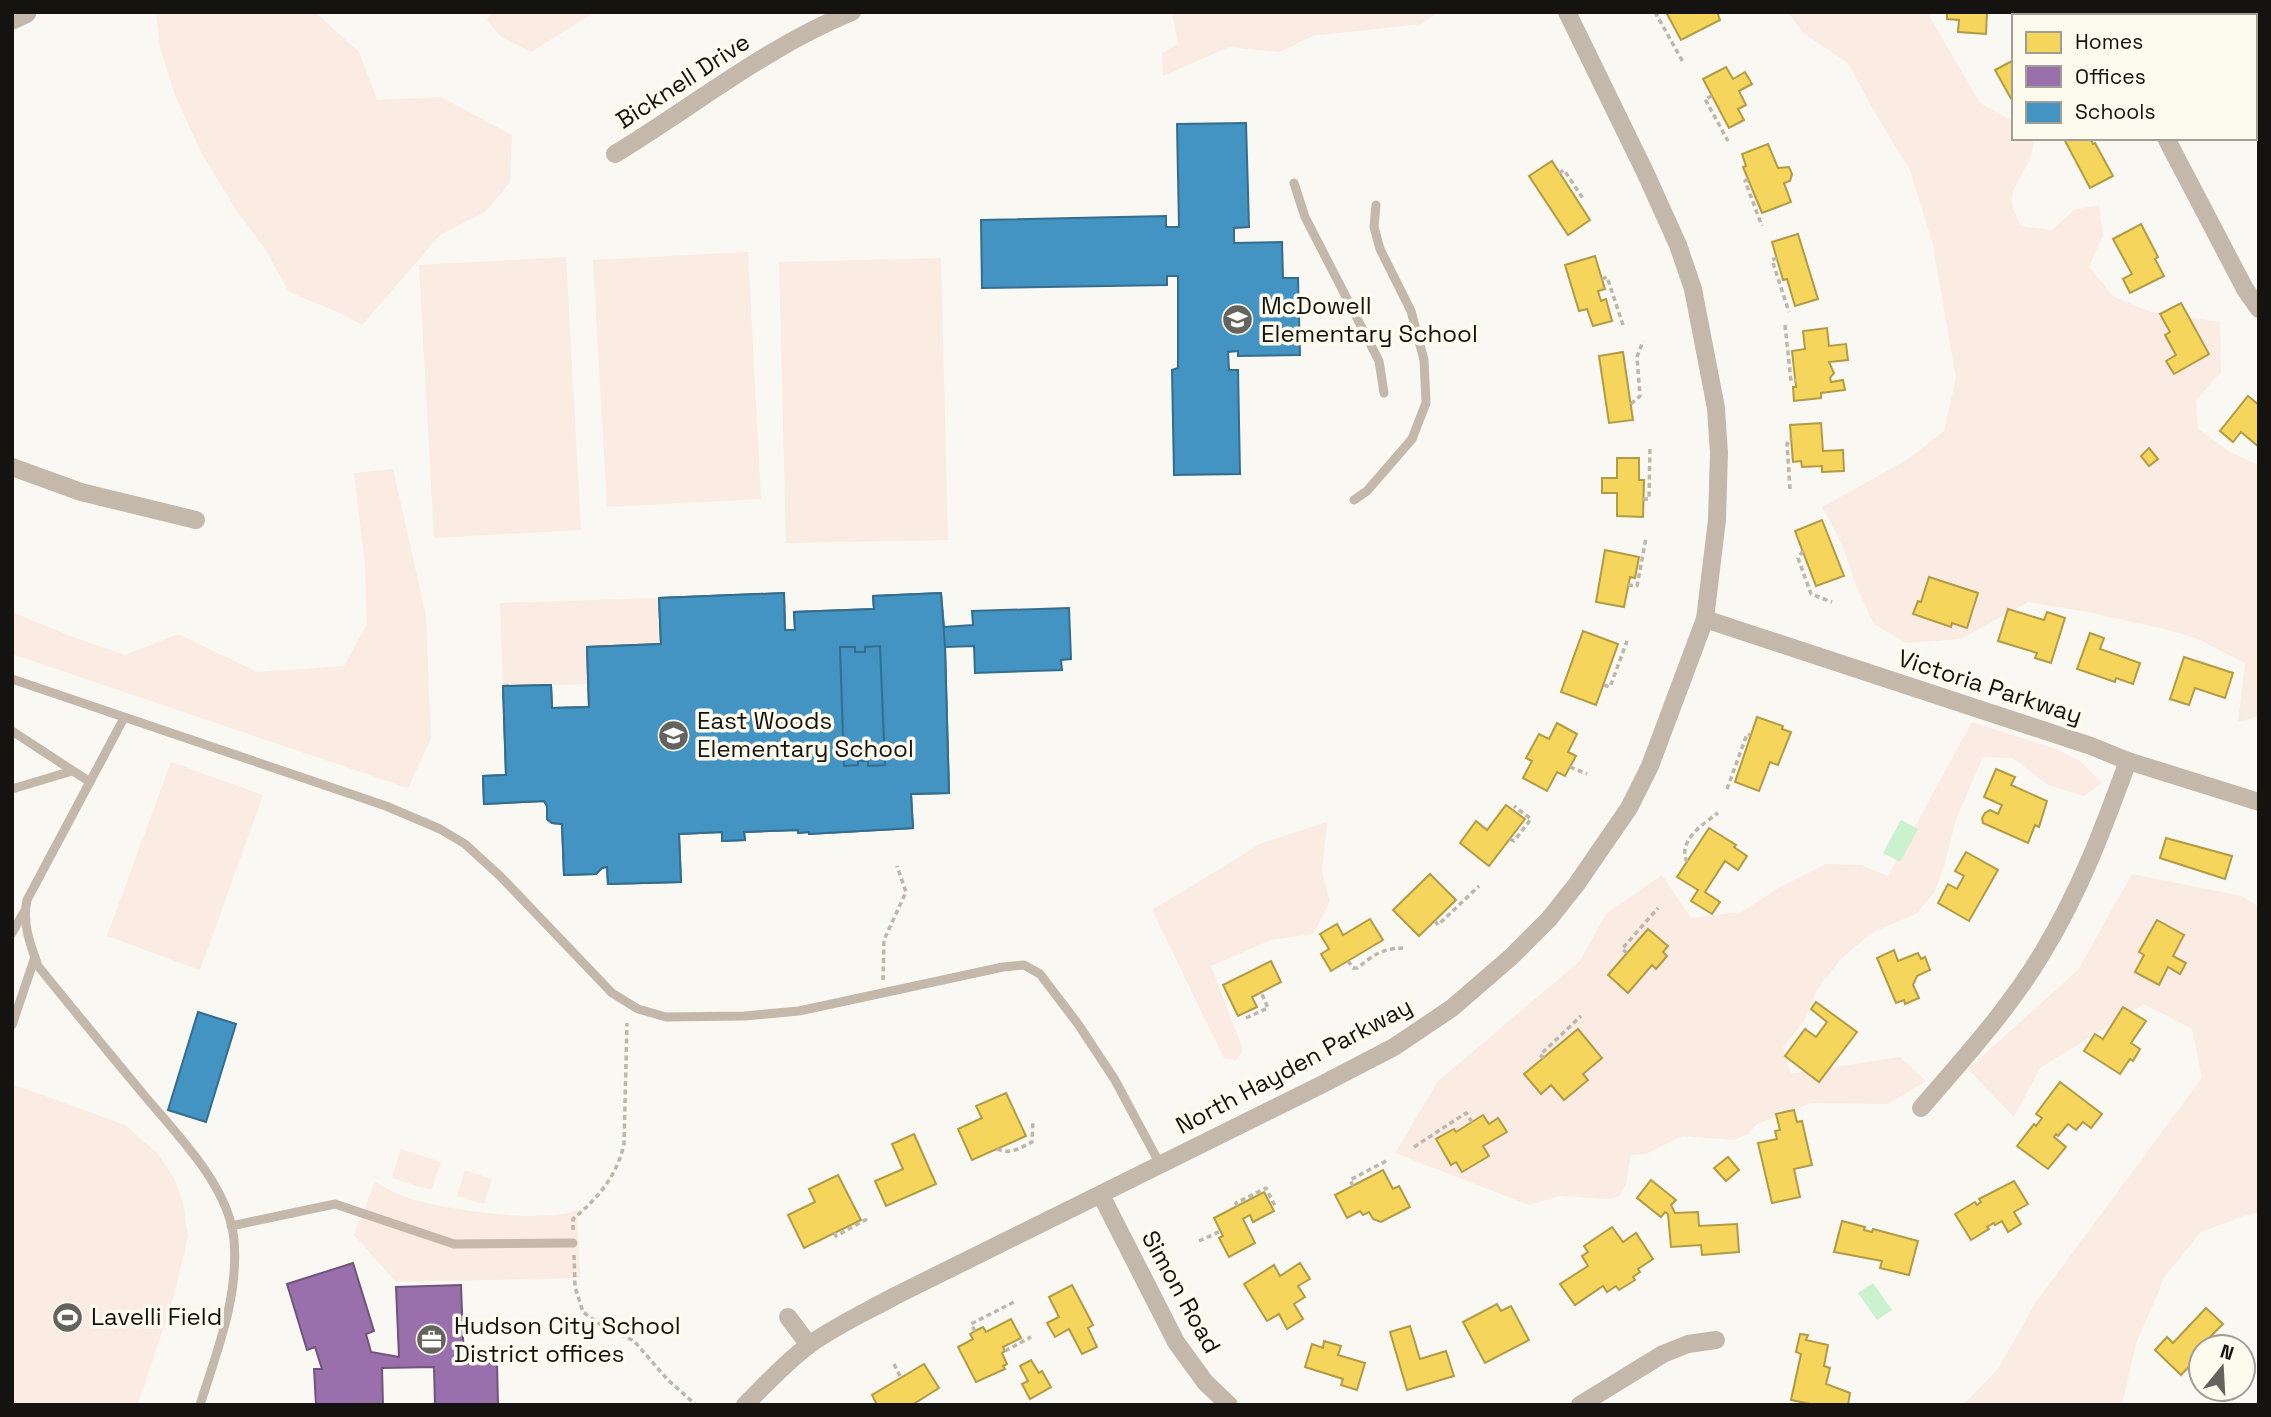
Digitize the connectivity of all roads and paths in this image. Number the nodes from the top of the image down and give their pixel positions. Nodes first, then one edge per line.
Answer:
1 (24, 12) edge
2 (852, 12) edge
3 (1567, 12) edge
4 (1655, 12) edge
5 (12, 18) edge
6 (1683, 62) dead end
7 (1712, 96) dead end
8 (2167, 140) edge
9 (1728, 141) dead end
10 (615, 154) dead end
11 (1559, 173) dead end
12 (1748, 179) dead end
13 (1294, 183) dead end
14 (1584, 200) dead end
15 (1376, 205) dead end
16 (1762, 226) dead end
17 (1777, 258) dead end
18 (1602, 279) dead end
19 (2259, 310) edge
20 (1789, 312) dead end
21 (1623, 325) dead end
22 (1785, 326) dead end
23 (1643, 341) dead end
24 (1796, 380) dead end
25 (1384, 393) dead end
26 (1631, 404) dead end
27 (1791, 438) dead end
28 (1650, 446) dead end
29 (12, 467) edge
30 (1790, 489) dead end
31 (1354, 499) dead end
32 (1643, 499) dead end
33 (196, 520) dead end
34 (1646, 538) dead end
35 (1803, 551) dead end
36 (1628, 584) dead end
37 (1832, 602) dead end
38 (1705, 619) junction
39 (1627, 641) dead end
40 (12, 679) edge
41 (1604, 685) dead end
42 (124, 718) junction
43 (12, 732) edge
44 (1750, 735) dead end
45 (2128, 761) junction
46 (1570, 766) dead end
47 (72, 771) junction
48 (1587, 774) dead end
49 (90, 782) junction
50 (12, 789) edge
51 (1727, 789) dead end
52 (2259, 802) edge
53 (1514, 806) dead end
54 (1717, 813) dead end
55 (1510, 839) dead end
56 (1686, 862) dead end
57 (897, 866) dead end
58 (1479, 886) dead end
59 (1658, 908) dead end
60 (24, 912) junction
61 (1435, 921) dead end
62 (12, 933) edge
63 (1403, 948) dead end
64 (1627, 953) dead end
65 (35, 957) junction
66 (1348, 961) dead end
67 (883, 985) dead end
68 (1261, 992) dead end
69 (1581, 1016) dead end
70 (1246, 1018) dead end
71 (627, 1023) dead end
72 (12, 1025) edge
73 (1544, 1058) dead end
74 (1921, 1108) dead end
75 (1033, 1120) dead end
76 (1472, 1122) dead end
77 (1414, 1147) dead end
78 (997, 1149) dead end
79 (1388, 1160) dead end
80 (1160, 1164) junction
81 (1353, 1186) dead end
82 (1101, 1195) junction
83 (1237, 1206) dead end
84 (1275, 1206) dead end
85 (867, 1219) dead end
86 (231, 1226) junction
87 (1221, 1231) dead end
88 (834, 1233) dead end
89 (1199, 1241) dead end
90 (573, 1243) junction
91 (1014, 1301) dead end
92 (788, 1317) dead end
93 (975, 1331) dead end
94 (1031, 1337) dead end
95 (1716, 1340) dead end
96 (809, 1345) junction
97 (1005, 1351) dead end
98 (894, 1364) dead end
99 (901, 1378) dead end
100 (200, 1405) edge
101 (696, 1405) edge
102 (746, 1405) edge
103 (1229, 1405) edge
104 (1580, 1405) edge

1 - 5 street
2 - 10 street, Bicknell Drive
3 - 38 street, North Hayden Parkway
4 - 6 path
7 - 9 path
8 - 19 street
11 - 14 path
12 - 16 path
13 - 25 lane
15 - 31 lane
17 - 20 path
18 - 21 path
22 - 24 path
23 - 26 path
27 - 30 path
28 - 32 path
29 - 33 street
34 - 36 path
35 - 37 path
38 - 45 street, Victoria Parkway
38 - 80 street, North Hayden Parkway
39 - 41 path
40 - 42 lane
42 - 49 lane
42 - 80 lane
43 - 47 lane
44 - 51 path
45 - 52 street, Victoria Parkway
45 - 74 street
46 - 48 path
47 - 49 lane
47 - 50 lane
49 - 60 lane
53 - 55 path
54 - 56 path
57 - 67 path
58 - 61 path
59 - 64 path
60 - 62 lane
60 - 65 lane
63 - 66 path
65 - 72 lane
65 - 86 lane
68 - 70 path
69 - 73 path
71 - 90 path
75 - 78 path
76 - 77 path
79 - 81 path
80 - 82 street, North Hayden Parkway
82 - 96 street, North Hayden Parkway
82 - 103 street, Simon Road
83 - 84 path
85 - 88 path
86 - 90 lane
86 - 100 lane
87 - 89 path
90 - 101 path
91 - 93 path
92 - 96 street
94 - 97 path
95 - 104 street
96 - 102 street, North Hayden Parkway
98 - 99 path

